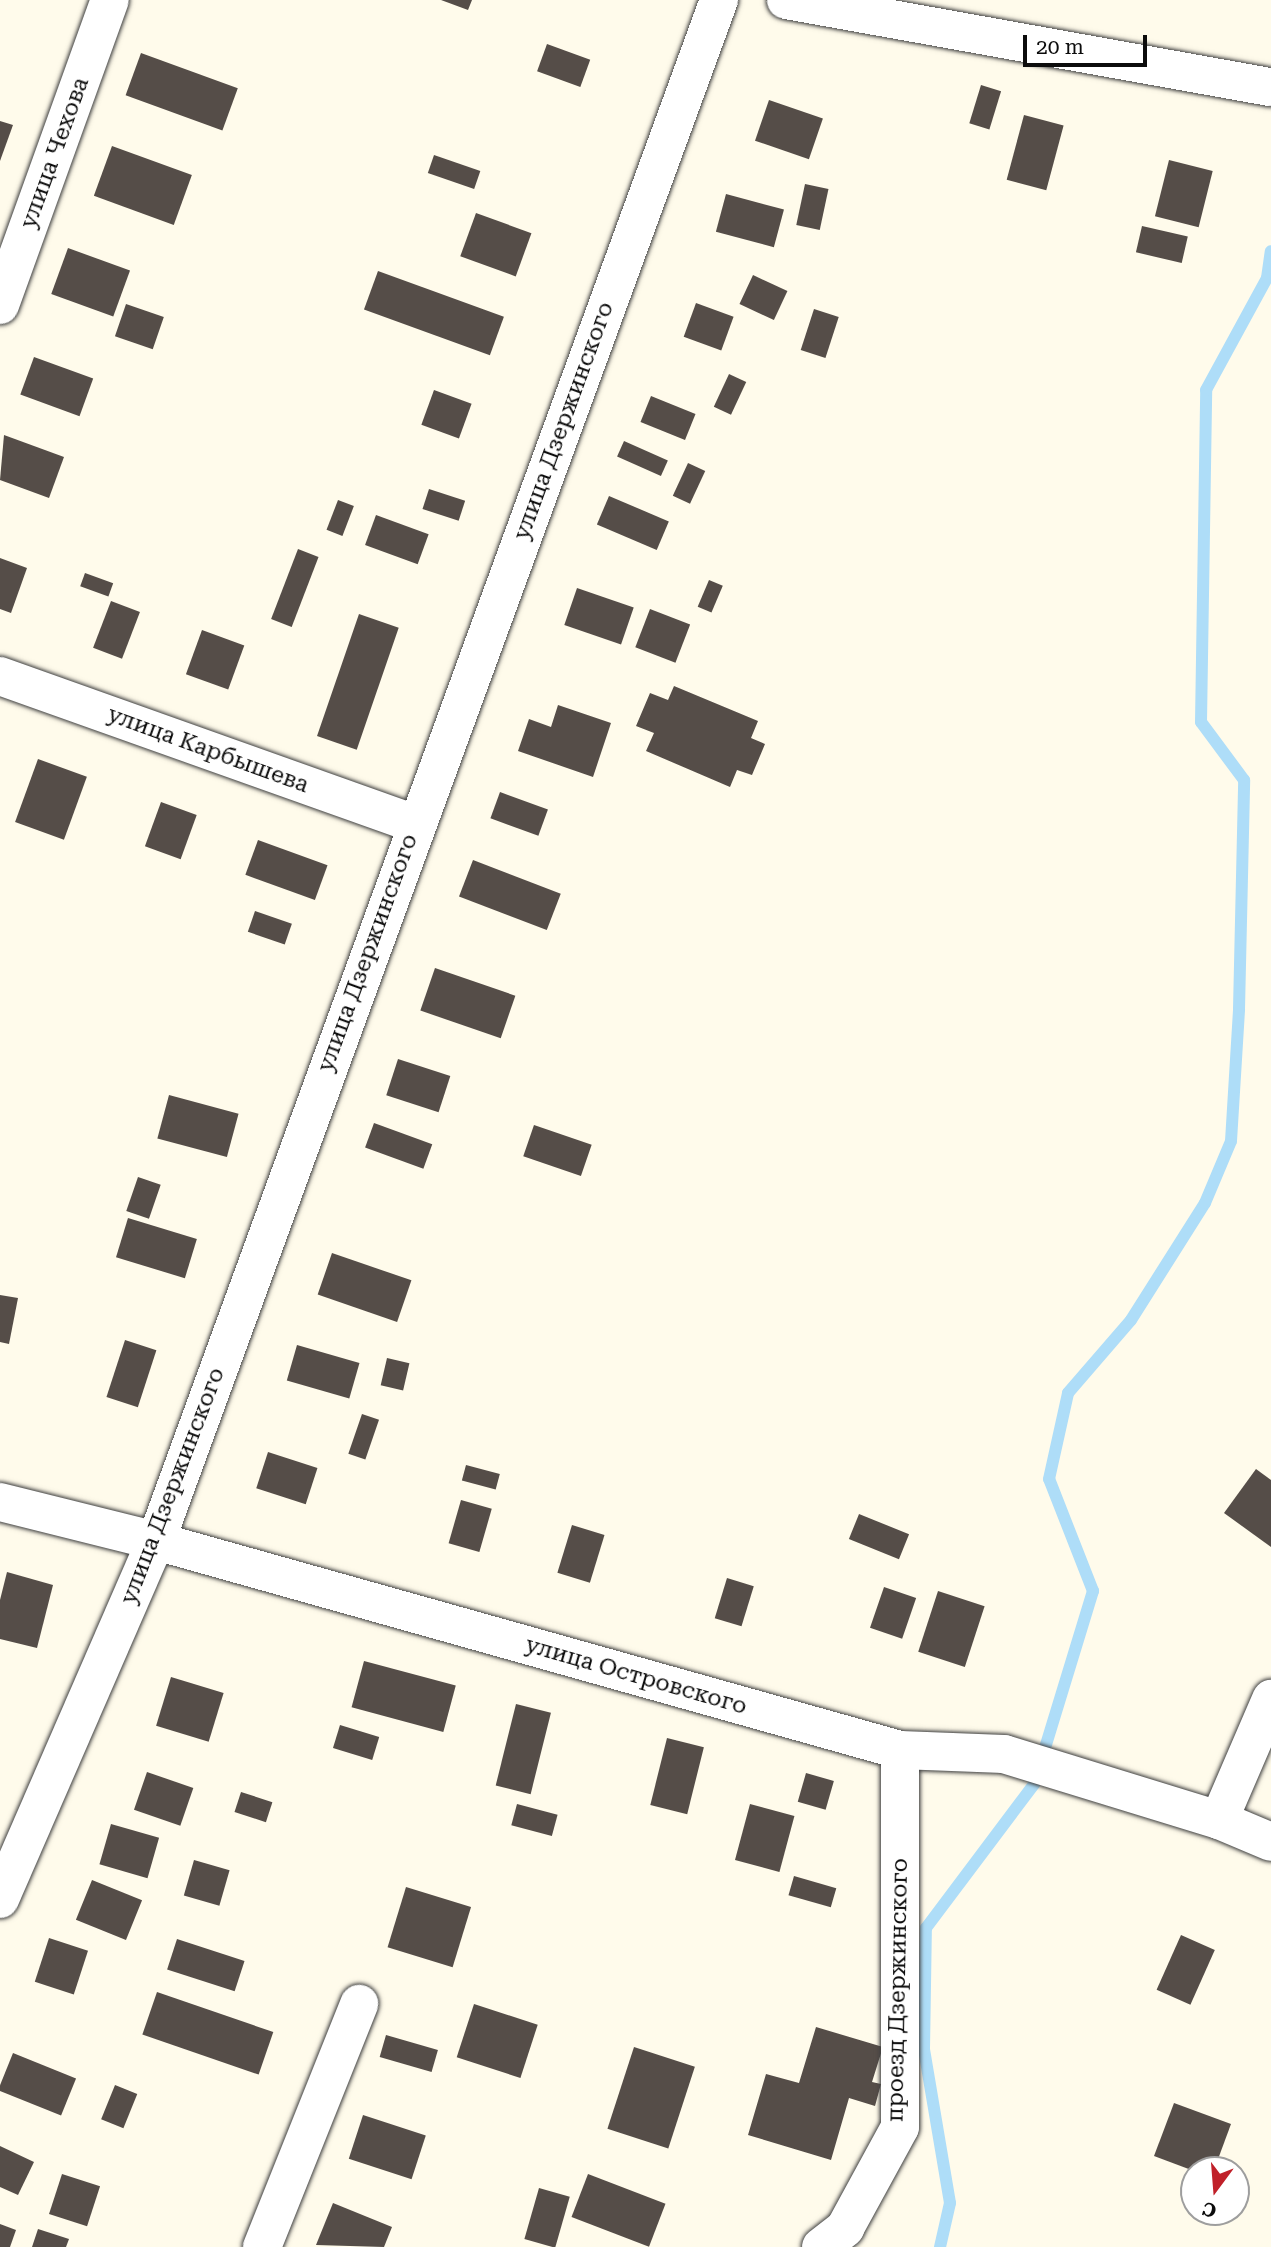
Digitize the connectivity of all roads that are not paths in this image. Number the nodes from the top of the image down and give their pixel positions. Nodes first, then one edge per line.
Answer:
1 (110, 0) edge
2 (719, 0) edge
3 (786, 0) edge
4 (1271, 87) edge
5 (0, 306) edge
6 (0, 676) edge
7 (415, 824) junction
8 (0, 1502) edge
9 (156, 1541) junction
10 (1271, 1699) edge
11 (900, 1750) junction
12 (1219, 1820) junction
13 (1271, 1842) edge
14 (0, 1899) edge
15 (359, 2004) dead end
16 (262, 2247) edge
17 (821, 2247) edge

1 - 5 street, улица Чехова
2 - 7 street, улица Дзержинского
3 - 4 street
6 - 7 street, улица Карбышева
7 - 9 street, улица Дзержинского
8 - 9 street, улица Островского
9 - 11 street, улица Островского
9 - 14 street, улица Дзержинского
10 - 12 street
11 - 12 street, улица Островского
11 - 17 street, проезд Дзержинского
12 - 13 street, улица Островского
15 - 16 street

